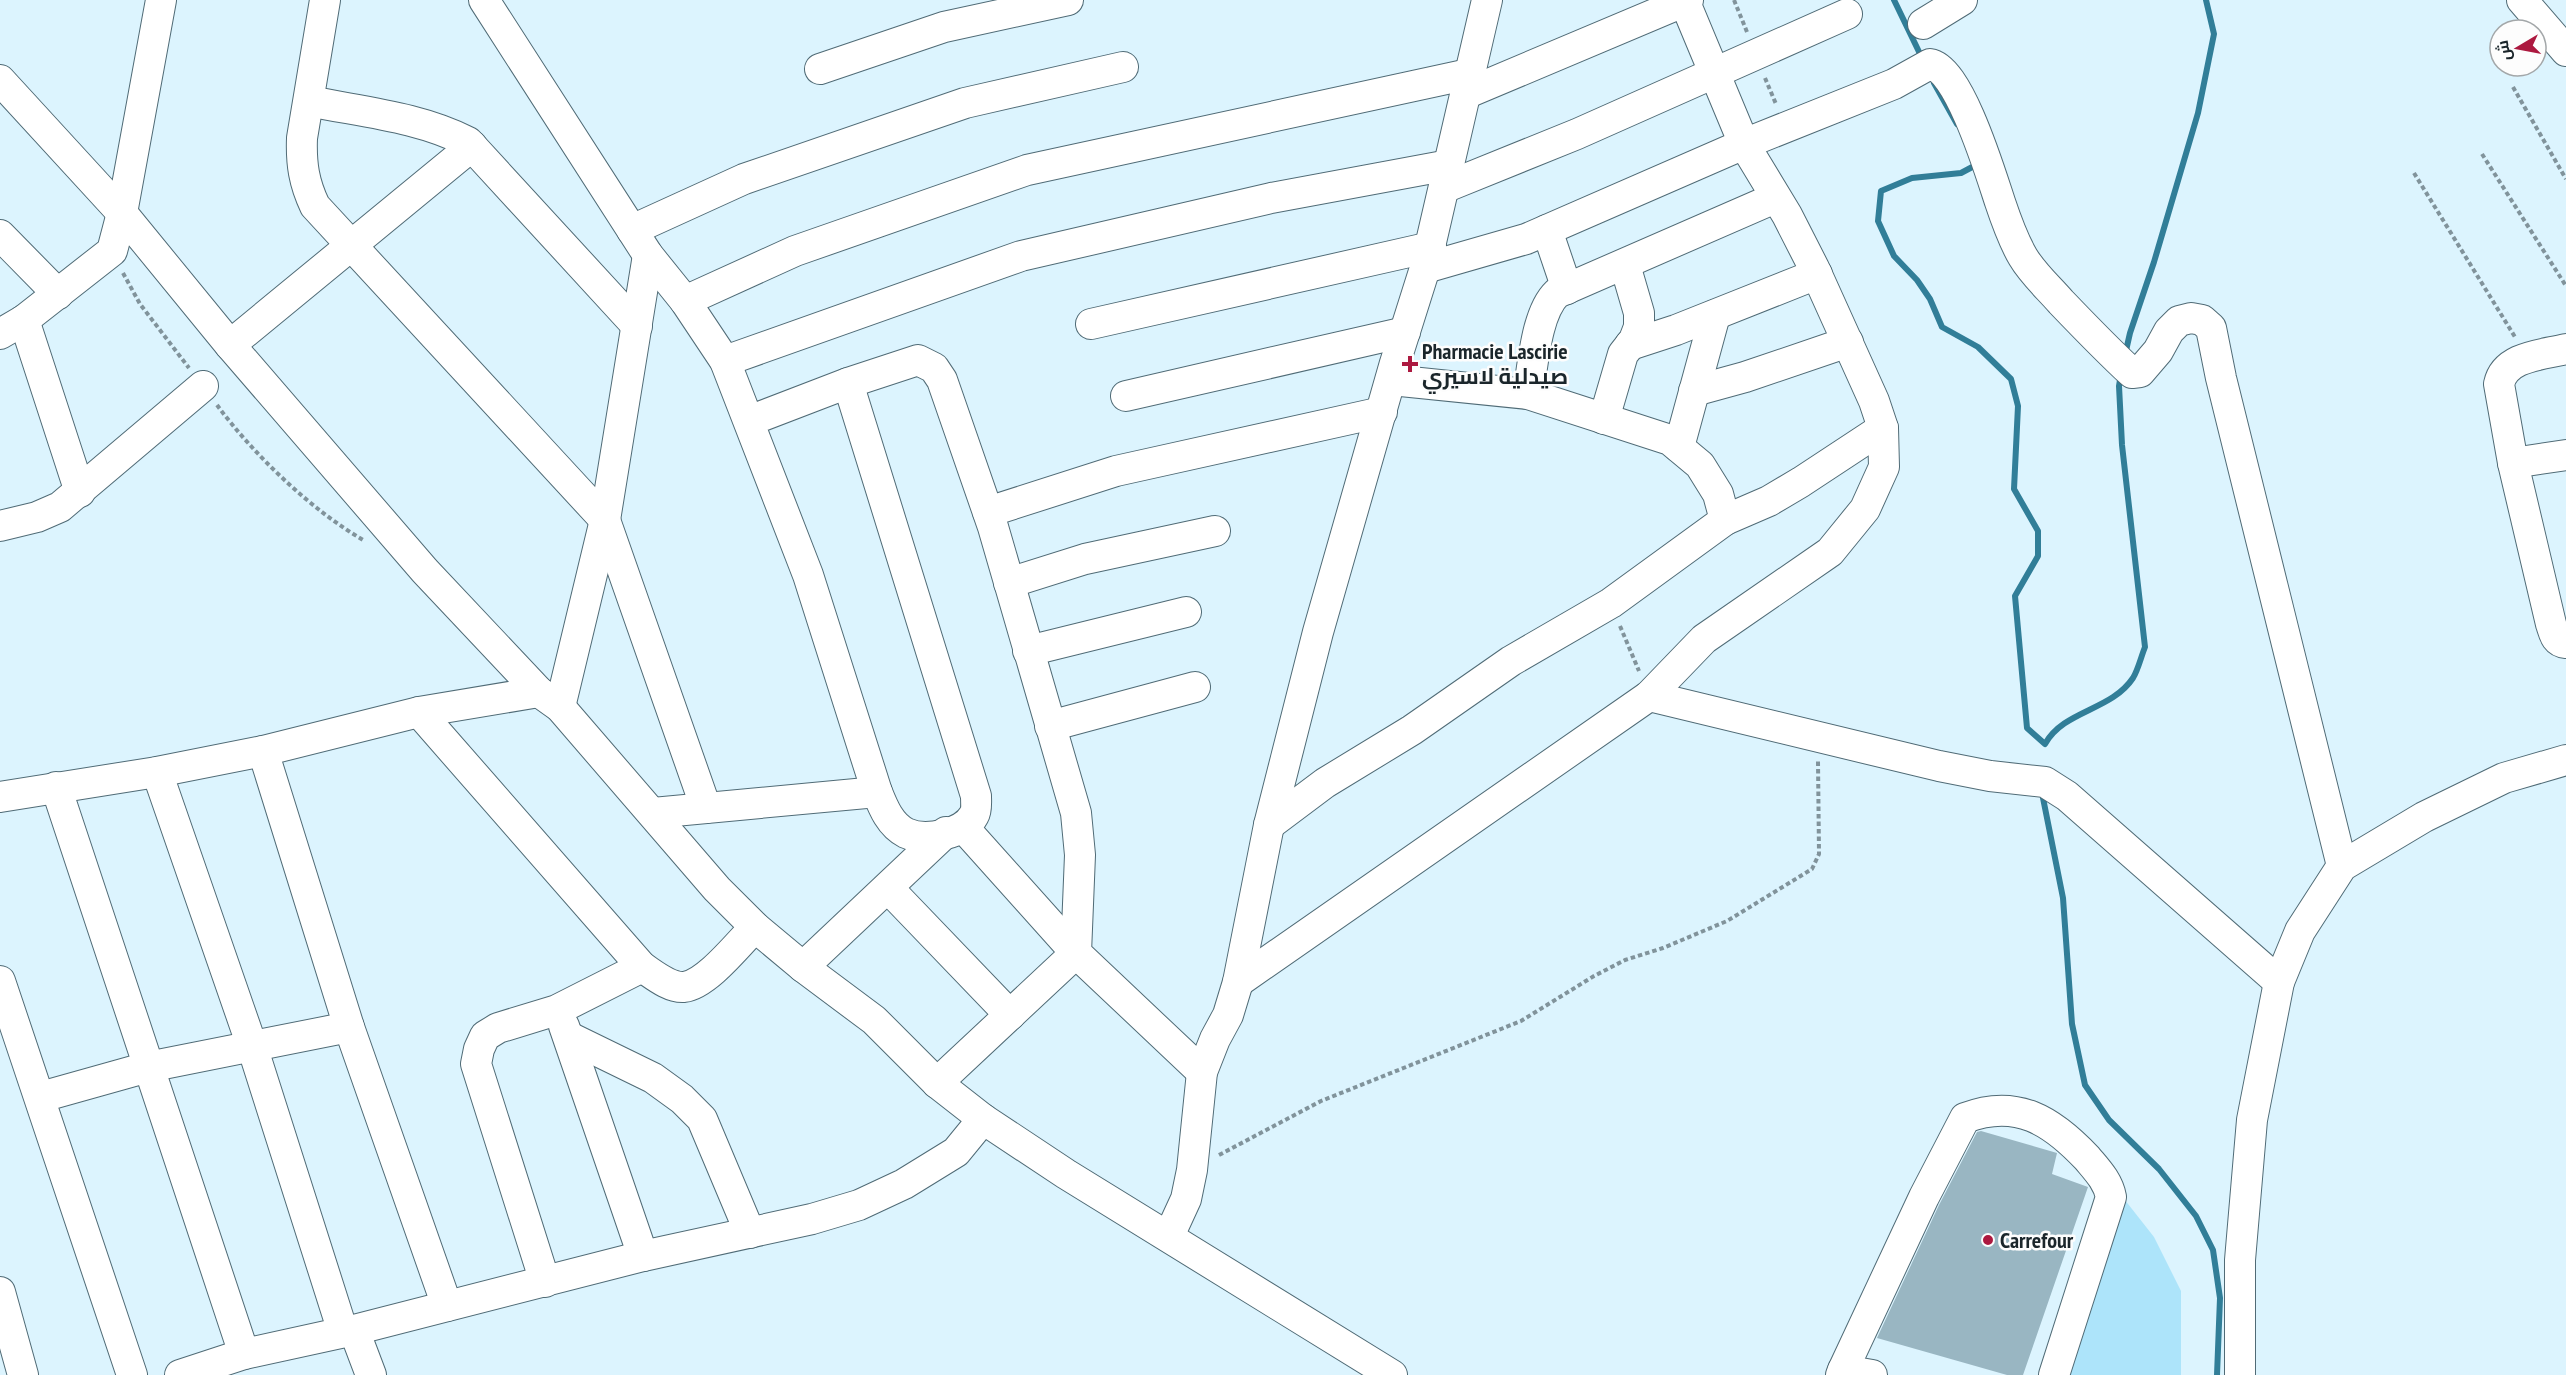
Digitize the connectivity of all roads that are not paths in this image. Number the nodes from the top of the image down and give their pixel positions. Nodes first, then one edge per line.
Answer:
1 (161, 0) edge
2 (326, 0) edge
3 (484, 0) edge
4 (1068, 0) edge
5 (1488, 0) edge
6 (1686, 0) edge
7 (1962, 0) edge
8 (2522, 0) edge
9 (1847, 14) dead end
10 (1923, 24) dead end
11 (2566, 51) edge
12 (1123, 68) dead end
13 (820, 69) dead end
14 (1713, 72) junction
15 (0, 80) edge
16 (1467, 84) junction
17 (309, 101) junction
18 (1744, 144) junction
19 (472, 146) junction
20 (1447, 176) junction
21 (1775, 198) junction
22 (122, 213) junction
23 (632, 230) junction
24 (1547, 230) junction
25 (0, 235) edge
26 (350, 247) junction
27 (648, 255) junction
28 (1428, 257) junction
29 (1625, 265) junction
30 (1817, 274) junction
31 (1567, 289) junction
32 (58, 294) junction
33 (685, 301) junction
34 (1715, 315) junction
35 (1091, 324) dead end
36 (637, 326) junction
37 (12, 327) edge
38 (1405, 332) junction
39 (1848, 342) junction
40 (230, 345) junction
41 (1630, 345) junction
42 (2566, 349) edge
43 (725, 361) junction
44 (1391, 380) junction
45 (848, 383) junction
46 (203, 386) road end
47 (1694, 391) junction
48 (1528, 394) junction
49 (1126, 396) dead end
50 (1382, 412) junction
51 (1604, 419) junction
52 (749, 421) junction
53 (1883, 428) junction
54 (1678, 447) junction
55 (2566, 455) edge
56 (2513, 463) junction
57 (80, 492) junction
58 (988, 512) junction
59 (605, 520) junction
60 (1725, 520) junction
61 (0, 526) edge
62 (1215, 531) dead end
63 (1009, 583) junction
64 (1186, 612) dead end
65 (2566, 643) edge
66 (1028, 651) junction
67 (1195, 687) dead end
68 (1649, 696) junction
69 (550, 699) junction
70 (418, 712) junction
71 (1050, 726) junction
72 (263, 751) junction
73 (2565, 761) edge
74 (157, 772) junction
75 (56, 787) junction
76 (876, 792) junction
77 (0, 797) edge
78 (706, 808) junction
79 (653, 813) junction
80 (1269, 825) junction
81 (955, 830) junction
82 (2342, 866) junction
83 (888, 888) junction
84 (755, 927) junction
85 (1076, 952) junction
86 (642, 967) junction
87 (802, 967) junction
88 (0, 981) edge
89 (1238, 982) junction
90 (2279, 982) junction
91 (1010, 1015) junction
92 (563, 1024) junction
93 (349, 1027) junction
94 (252, 1046) junction
95 (148, 1067) junction
96 (1202, 1072) junction
97 (937, 1083) junction
98 (41, 1097) junction
99 (983, 1119) junction
100 (750, 1233) junction
101 (1169, 1236) junction
102 (643, 1256) junction
103 (545, 1282) junction
104 (0, 1292) edge
105 (447, 1306) junction
106 (349, 1331) junction
107 (244, 1354) junction
108 (1842, 1372) edge
109 (23, 1375) edge
110 (132, 1375) edge
111 (180, 1375) edge
112 (371, 1375) edge
113 (1392, 1375) edge
114 (1872, 1375) edge
115 (2054, 1375) edge
116 (2240, 1375) edge

1 - 22 street
2 - 17 street
3 - 23 street
4 - 13 street
5 - 16 street
6 - 14 street
6 - 16 street
7 - 10 street
8 - 11 street
9 - 14 street
12 - 23 street
14 - 18 street
14 - 20 street
15 - 22 street
16 - 20 street
16 - 33 street
17 - 19 street
17 - 26 street
18 - 21 street
18 - 24 street
18 - 82 street
19 - 26 street
19 - 36 street
20 - 28 street
20 - 43 street
21 - 29 street
21 - 30 street
22 - 32 street
22 - 40 street
23 - 27 street
24 - 28 street
24 - 31 street
25 - 32 street
26 - 40 street
26 - 59 street
27 - 33 street
27 - 36 street
28 - 35 street
28 - 38 street
29 - 31 street
29 - 41 street
30 - 34 street
30 - 39 street
31 - 48 street
32 - 37 street
33 - 43 street
34 - 41 street
34 - 47 street
36 - 59 street
37 - 57 street
38 - 44 street
38 - 49 street
39 - 47 street
39 - 53 street
40 - 69 street
41 - 51 street
42 - 56 street
43 - 52 street
44 - 48 street
44 - 50 street
45 - 52 street
45 - 58 street
45 - 81 street
46 - 57 street
47 - 54 street
48 - 51 street
50 - 58 street
50 - 80 street
51 - 54 street
52 - 76 street
53 - 60 street
53 - 68 street
54 - 60 street
55 - 56 street
56 - 65 street
57 - 61 street
58 - 63 street
59 - 69 street
59 - 78 street
60 - 80 street
62 - 63 street
63 - 66 street
64 - 66 street
66 - 71 street
67 - 71 street
68 - 89 street
68 - 90 street
69 - 70 street
69 - 79 street
70 - 72 street
70 - 86 street
71 - 85 street
72 - 74 street
72 - 93 street
73 - 82 street
74 - 75 street
74 - 94 street
75 - 77 street
75 - 95 street
76 - 78 street
76 - 81 street
78 - 79 street
79 - 84 street
80 - 89 street
81 - 83 street
81 - 85 street
82 - 90 street
83 - 87 street
83 - 91 street
84 - 86 street
84 - 87 street
85 - 91 street
85 - 96 street
86 - 92 street
87 - 97 street
88 - 98 street
89 - 96 street
90 - 116 street
91 - 97 street
92 - 100 street
92 - 102 street
92 - 103 street
93 - 94 street
93 - 105 street
94 - 95 street
94 - 106 street
95 - 98 street
95 - 107 street
96 - 101 street
97 - 99 street
98 - 110 street
99 - 100 street
99 - 101 street
100 - 102 street
101 - 113 street
102 - 103 street
103 - 105 street
104 - 109 street
105 - 106 street
106 - 107 street
106 - 112 street
107 - 111 street
108 - 114 street
108 - 115 street

